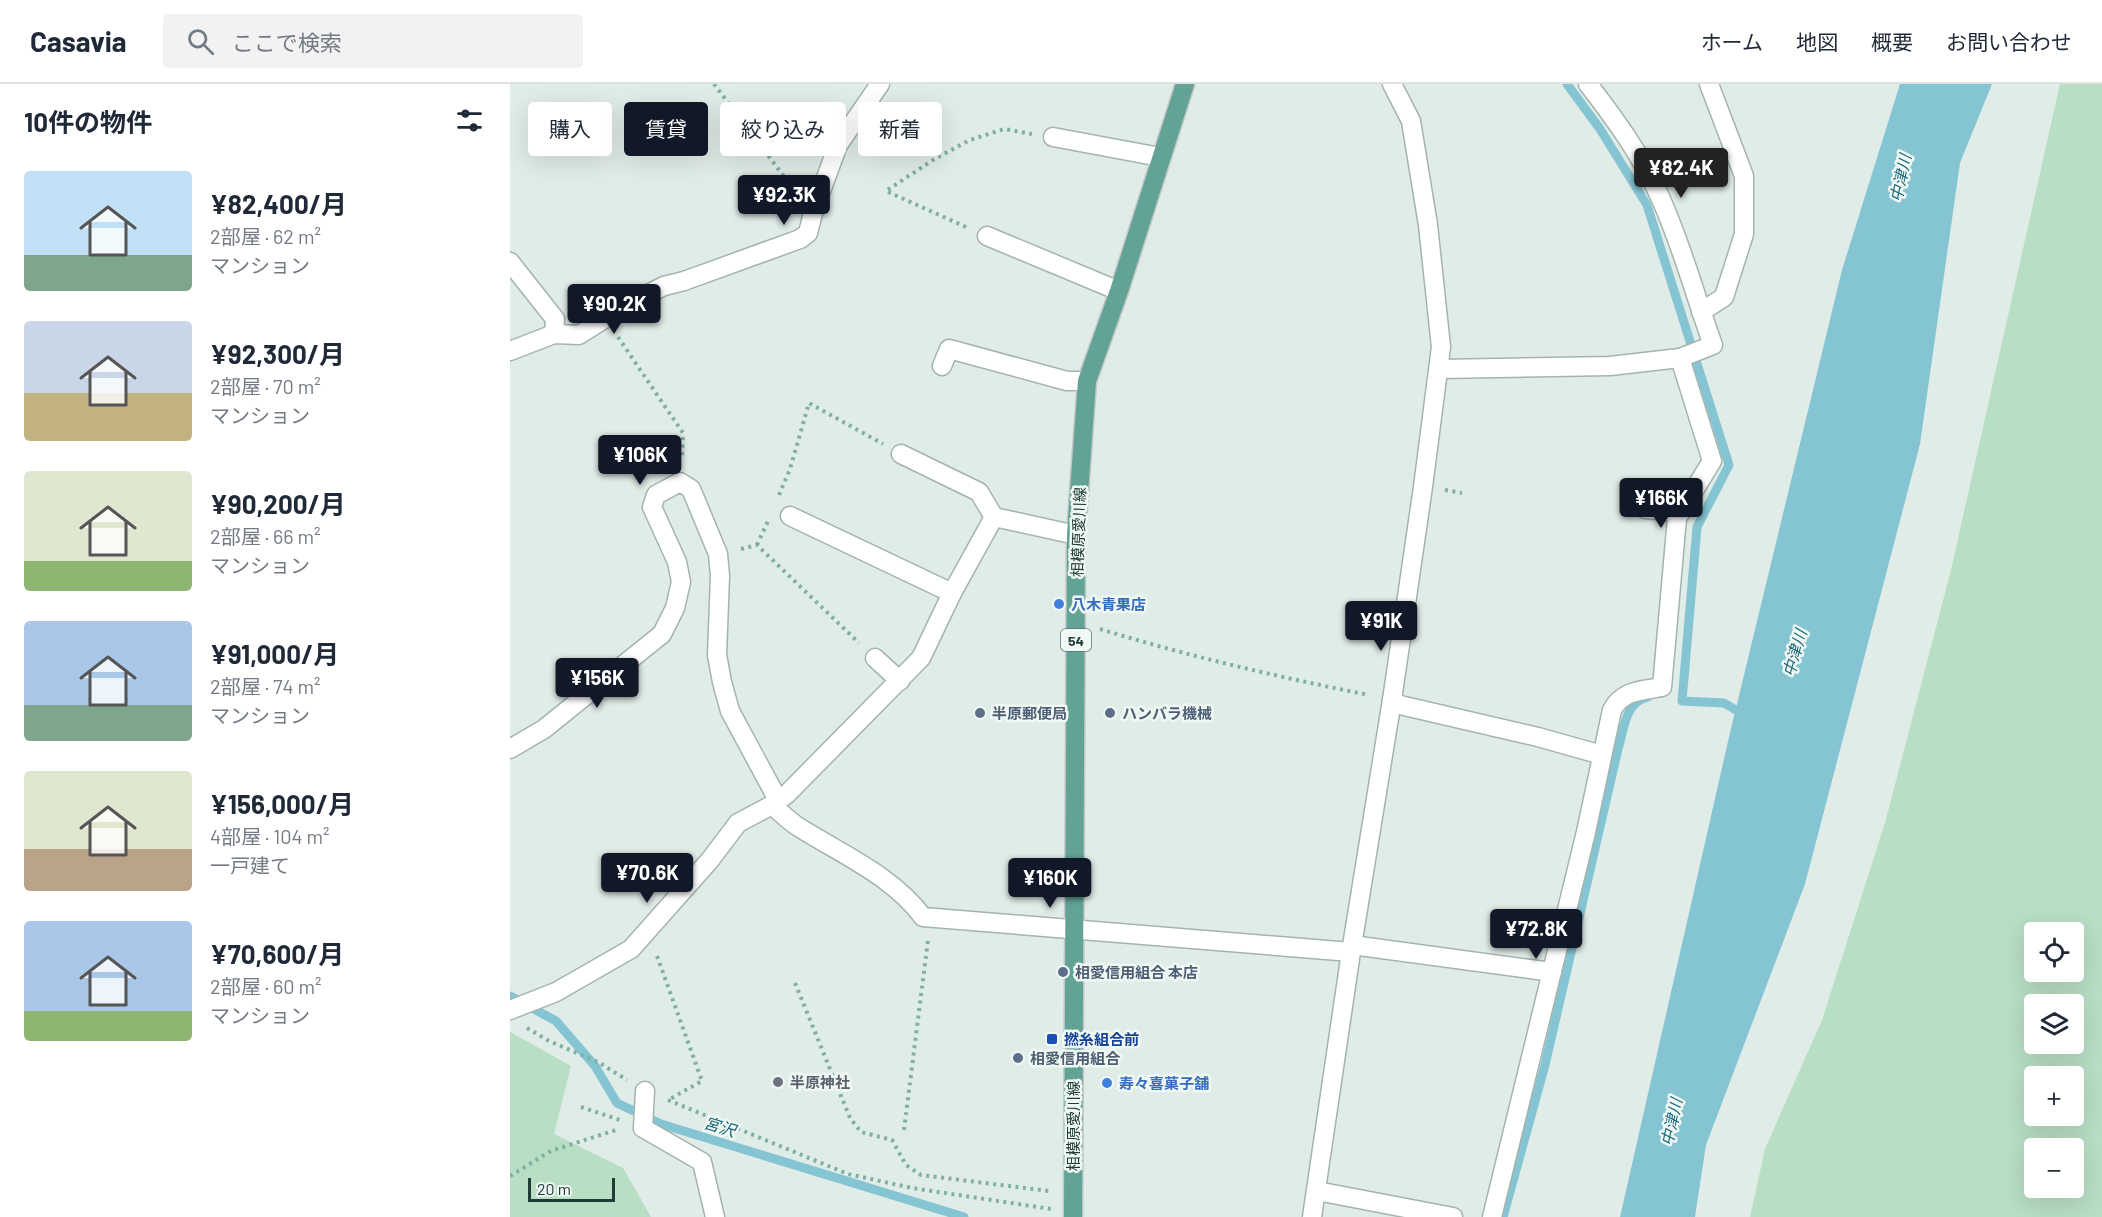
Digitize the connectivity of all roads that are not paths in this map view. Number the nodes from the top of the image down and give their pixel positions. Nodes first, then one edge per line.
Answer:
1 (880, 84) edge
2 (1185, 84) edge
3 (1392, 84) edge
4 (1588, 84) edge
5 (1709, 84) edge
6 (1053, 137) road end
7 (1160, 157) junction
8 (987, 236) road end
9 (510, 262) edge
10 (1119, 291) junction
11 (1701, 312) junction
12 (554, 334) junction
13 (510, 351) edge
14 (1680, 358) junction
15 (942, 366) dead end
16 (1439, 369) junction
17 (1087, 381) junction
18 (901, 453) road end
19 (1645, 509) dead end
20 (1681, 512) junction
21 (790, 516) dead end
22 (994, 517) junction
23 (1076, 536) junction
24 (952, 592) junction
25 (875, 658) road end
26 (900, 681) junction
27 (1392, 700) junction
28 (510, 749) edge
29 (1602, 755) junction
30 (775, 803) junction
31 (1073, 929) junction
32 (1352, 949) junction
33 (1552, 972) junction
34 (510, 1010) edge
35 (645, 1091) road end
36 (1317, 1191) junction
37 (1073, 1208) edge
38 (715, 1217) edge
39 (1312, 1217) edge
40 (1453, 1217) edge
41 (1492, 1217) edge

1 - 12 street
2 - 7 main road, 相模原愛川線 / 54
3 - 16 street
4 - 11 street
5 - 11 street
6 - 7 street
7 - 10 main road, 相模原愛川線 / 54
8 - 10 street
9 - 12 street
10 - 17 main road, 相模原愛川線 / 54
11 - 14 street
12 - 13 street
14 - 16 street
14 - 20 street
15 - 17 street
16 - 27 street
17 - 23 main road, 相模原愛川線 / 54
18 - 22 street
19 - 20 street
20 - 29 street
21 - 24 street
22 - 23 street
22 - 24 street
23 - 31 main road, 相模原愛川線 / 54
24 - 26 street
25 - 26 street
26 - 30 street
27 - 29 street
27 - 32 street
28 - 30 street
29 - 33 street
30 - 31 street
30 - 34 street
31 - 32 street
31 - 37 main road, 相模原愛川線 / 54
32 - 33 street
32 - 36 street
33 - 41 street
35 - 38 street
36 - 39 street
36 - 40 street

